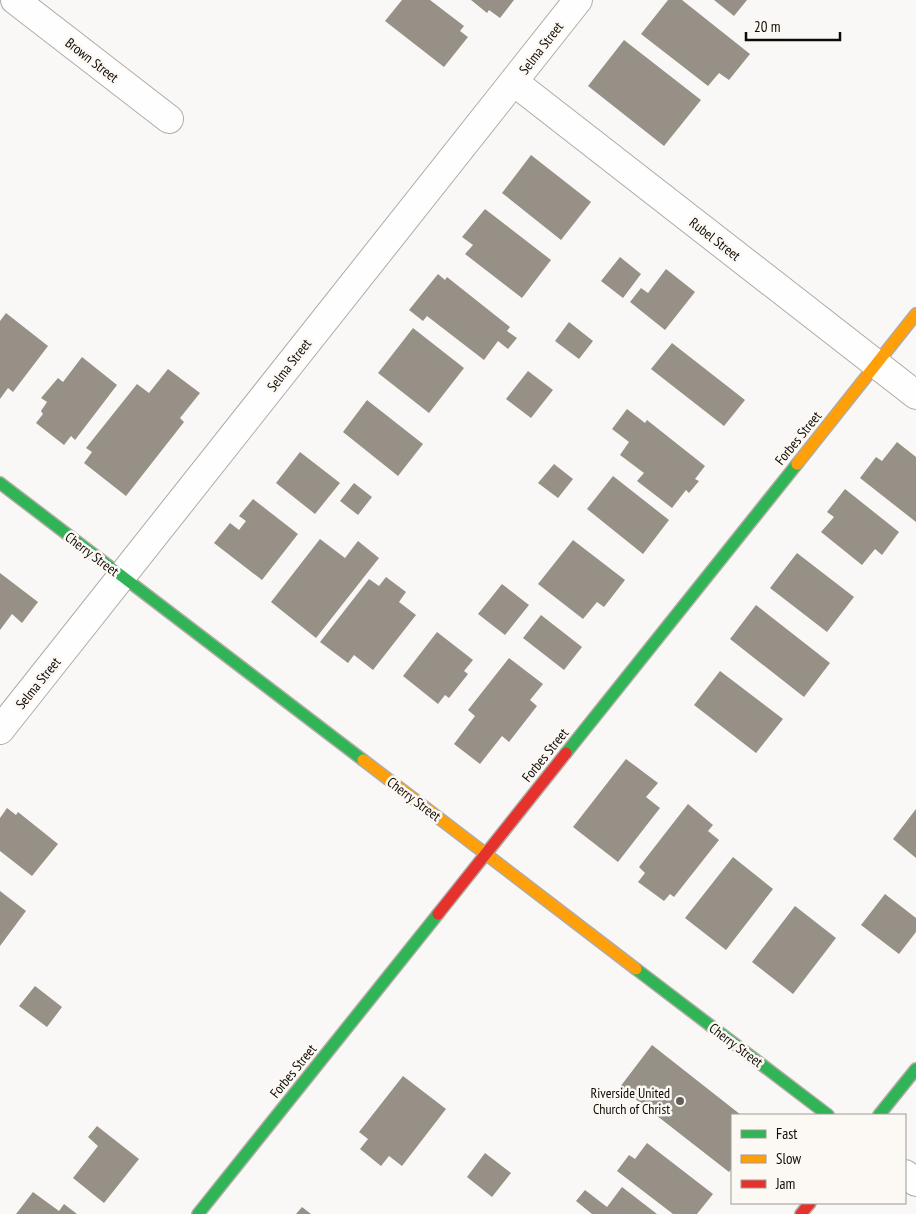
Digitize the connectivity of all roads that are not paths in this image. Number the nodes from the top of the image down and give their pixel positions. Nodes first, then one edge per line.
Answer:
1 (15, 0) edge
2 (578, 0) edge
3 (514, 82) junction
4 (169, 119) dead end
5 (916, 314) edge
6 (876, 365) junction
7 (916, 395) edge
8 (0, 483) edge
9 (122, 577) junction
10 (0, 730) edge
11 (487, 854) junction
12 (916, 1069) edge
13 (827, 1114) edge
14 (880, 1114) edge
15 (809, 1204) edge
16 (198, 1214) edge
17 (801, 1214) edge

1 - 4 street, Brown Street
2 - 3 street, Selma Street
3 - 6 street, Rubel Street
3 - 9 street, Selma Street
5 - 6 street, Forbes Street
6 - 7 street, Rubel Street
6 - 11 street, Forbes Street
8 - 9 street, Cherry Street
9 - 10 street, Selma Street
9 - 11 street, Cherry Street
11 - 13 street, Cherry Street
11 - 16 street, Forbes Street
12 - 14 street
15 - 17 street

